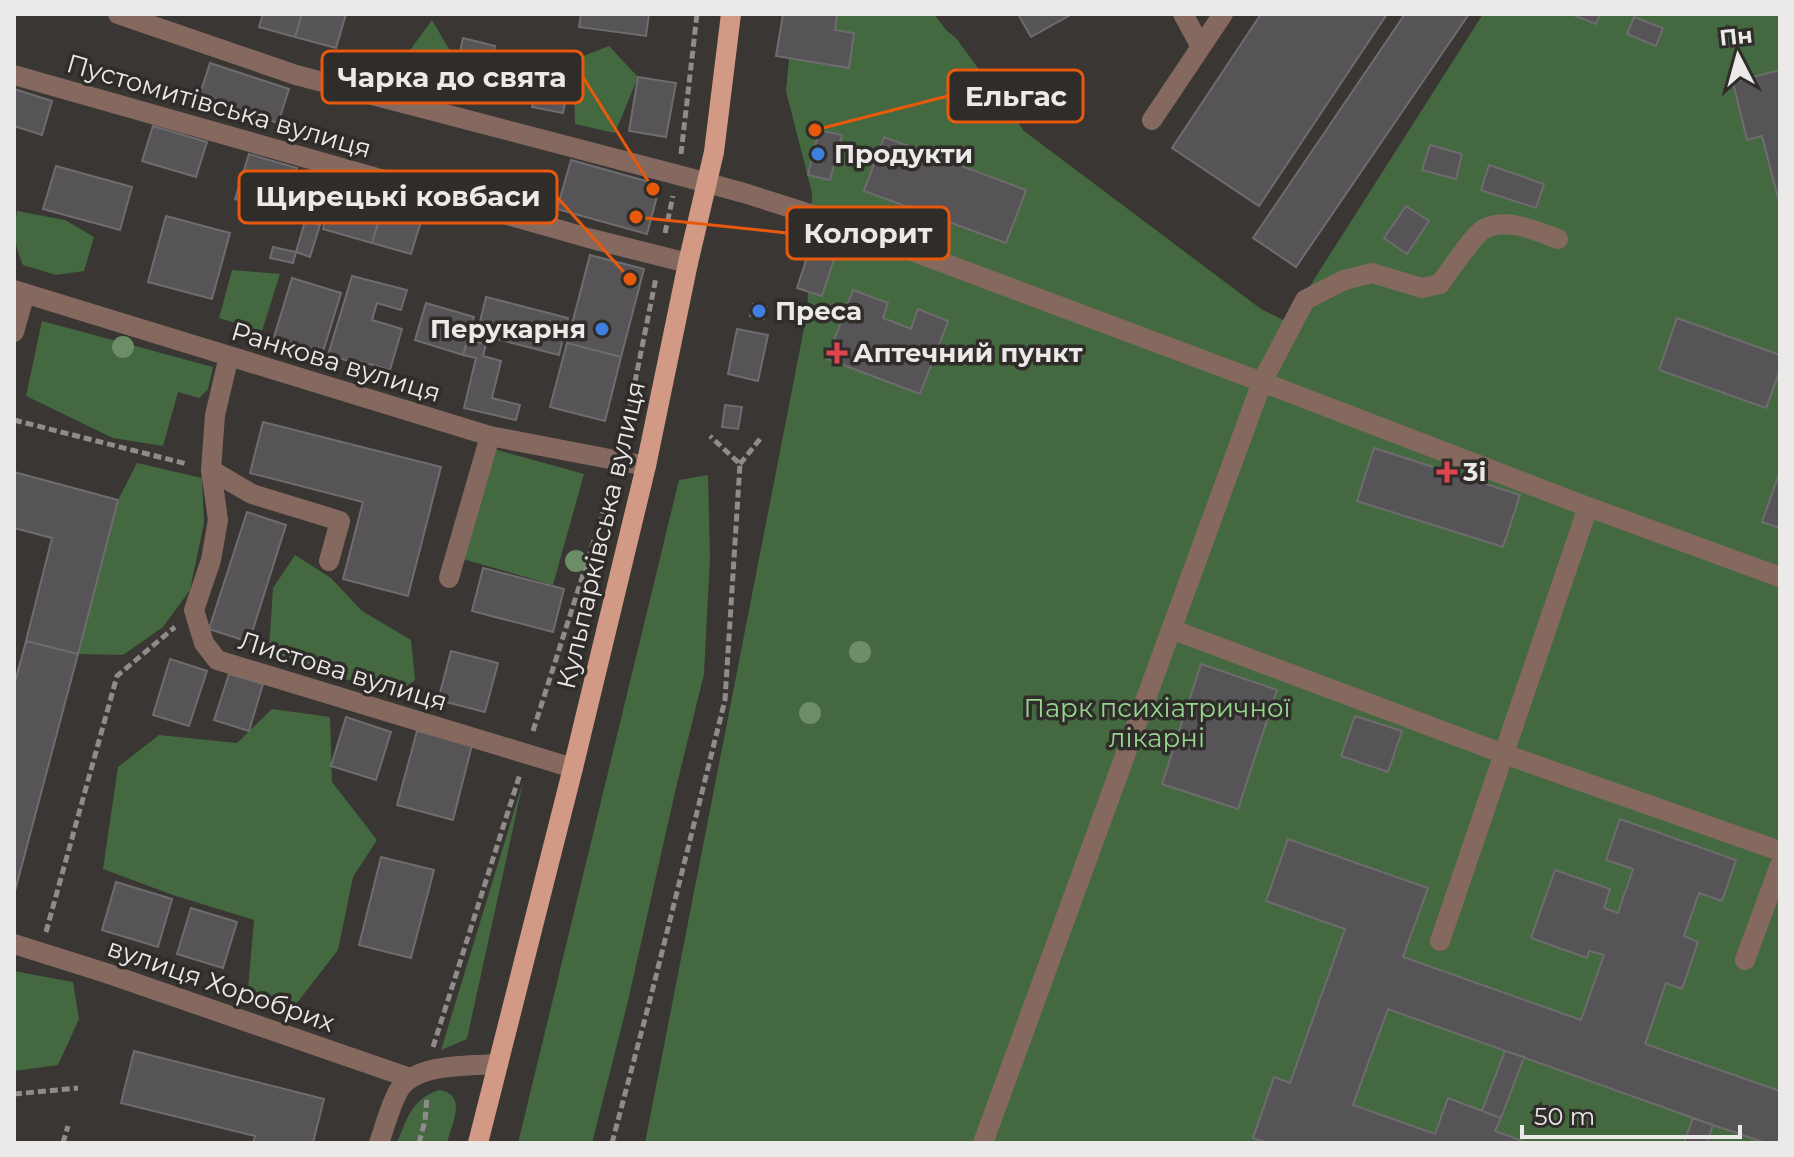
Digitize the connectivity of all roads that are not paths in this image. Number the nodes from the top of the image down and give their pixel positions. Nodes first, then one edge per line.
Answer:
1 (118, 14) edge
2 (731, 14) edge
3 (1183, 14) edge
4 (1223, 14) edge
5 (1201, 47) junction
6 (14, 75) edge
7 (1152, 120) dead end
8 (707, 183) junction
9 (1558, 239) dead end
10 (688, 263) junction
11 (20, 291) edge
12 (14, 332) edge
13 (229, 356) junction
14 (1262, 382) junction
15 (490, 436) junction
16 (646, 466) junction
17 (211, 470) junction
18 (1588, 507) junction
19 (329, 561) dead end
20 (1780, 577) edge
21 (449, 578) dead end
22 (1171, 629) junction
23 (1504, 754) junction
24 (573, 768) junction
25 (1780, 851) edge
26 (1780, 865) edge
27 (1440, 941) dead end
28 (14, 944) edge
29 (1745, 960) dead end
30 (498, 1064) junction
31 (410, 1078) junction
32 (379, 1143) edge
33 (478, 1143) edge
34 (983, 1143) edge

1 - 8 street
2 - 8 main road, Кульпарківська вулиця
3 - 5 street
4 - 5 street
5 - 7 street
6 - 10 street, Пустомитівська вулиця
8 - 10 main road, Кульпарківська вулиця
8 - 14 street
9 - 14 street
10 - 16 main road, Кульпарківська вулиця
11 - 12 street
11 - 13 street, Ранкова вулиця
13 - 15 street, Ранкова вулиця
13 - 17 street
14 - 18 street
14 - 22 street
15 - 16 street, Ранкова вулиця
15 - 21 street
16 - 24 main road, Кульпарківська вулиця
17 - 19 street
17 - 24 street, Листова вулиця
18 - 20 street
18 - 23 street
22 - 23 street
22 - 34 street
23 - 25 street
23 - 27 street
24 - 30 main road, Кульпарківська вулиця
26 - 29 street
28 - 31 street, вулиця Хоробрих
30 - 31 street
30 - 33 main road, Кульпарківська вулиця
31 - 32 street

